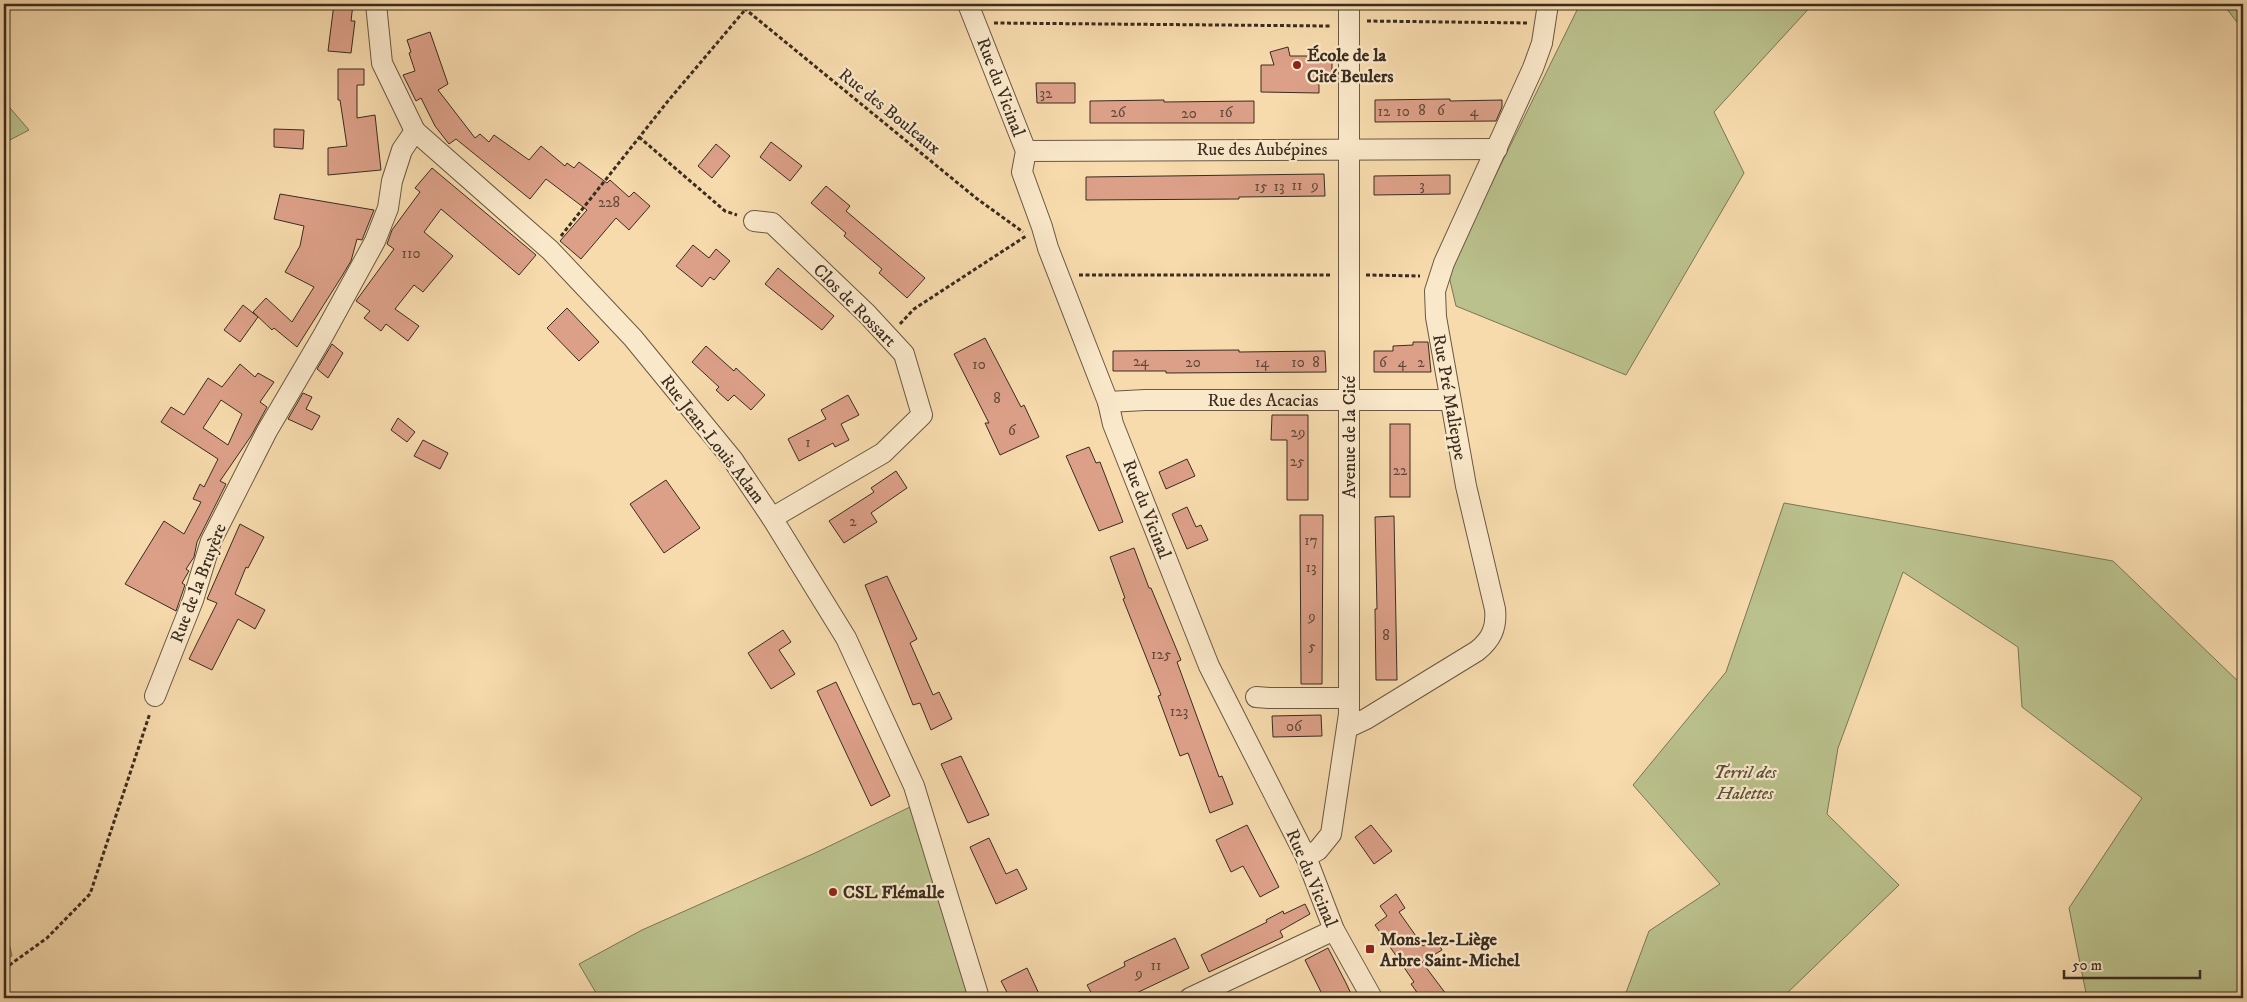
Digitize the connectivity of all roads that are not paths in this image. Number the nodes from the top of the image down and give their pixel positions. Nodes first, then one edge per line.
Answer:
1 (376, 4) edge
2 (968, 4) edge
3 (1548, 4) edge
4 (1349, 17) edge
5 (415, 131) junction
6 (1349, 149) junction
7 (1497, 149) junction
8 (1026, 151) junction
9 (754, 221) road end
10 (1349, 399) junction
11 (1449, 400) junction
12 (1108, 402) junction
13 (772, 518) junction
14 (155, 696) road end
15 (1256, 697) dead end
16 (1349, 698) junction
17 (1347, 728) junction
18 (1306, 857) junction
19 (1334, 930) junction
20 (979, 998) edge
21 (1190, 998) edge
22 (1372, 998) edge

1 - 5 street, Rue Jean-Louis Adam
2 - 8 street, Rue du Vicinal
3 - 7 street, Rue Pré Malieppe
4 - 6 street, Avenue de la Cité
5 - 13 street, Rue Jean-Louis Adam
5 - 14 street, Rue de la Bruyère
6 - 7 street, Rue des Aubépines
6 - 8 street, Rue des Aubépines
6 - 10 street, Avenue de la Cité
7 - 11 street, Rue Pré Malieppe
8 - 12 street, Rue du Vicinal
9 - 13 street, Clos de Rossart
10 - 11 street, Rue des Acacias
10 - 12 street, Rue des Acacias
10 - 16 street, Avenue de la Cité
11 - 17 street, Rue Pré Malieppe
12 - 18 street, Rue du Vicinal
13 - 20 street, Rue Jean-Louis Adam
15 - 16 street
16 - 17 street, Avenue de la Cité
17 - 18 street, Avenue de la Cité
18 - 19 street, Rue du Vicinal
19 - 21 street
19 - 22 street, Rue du Vicinal

